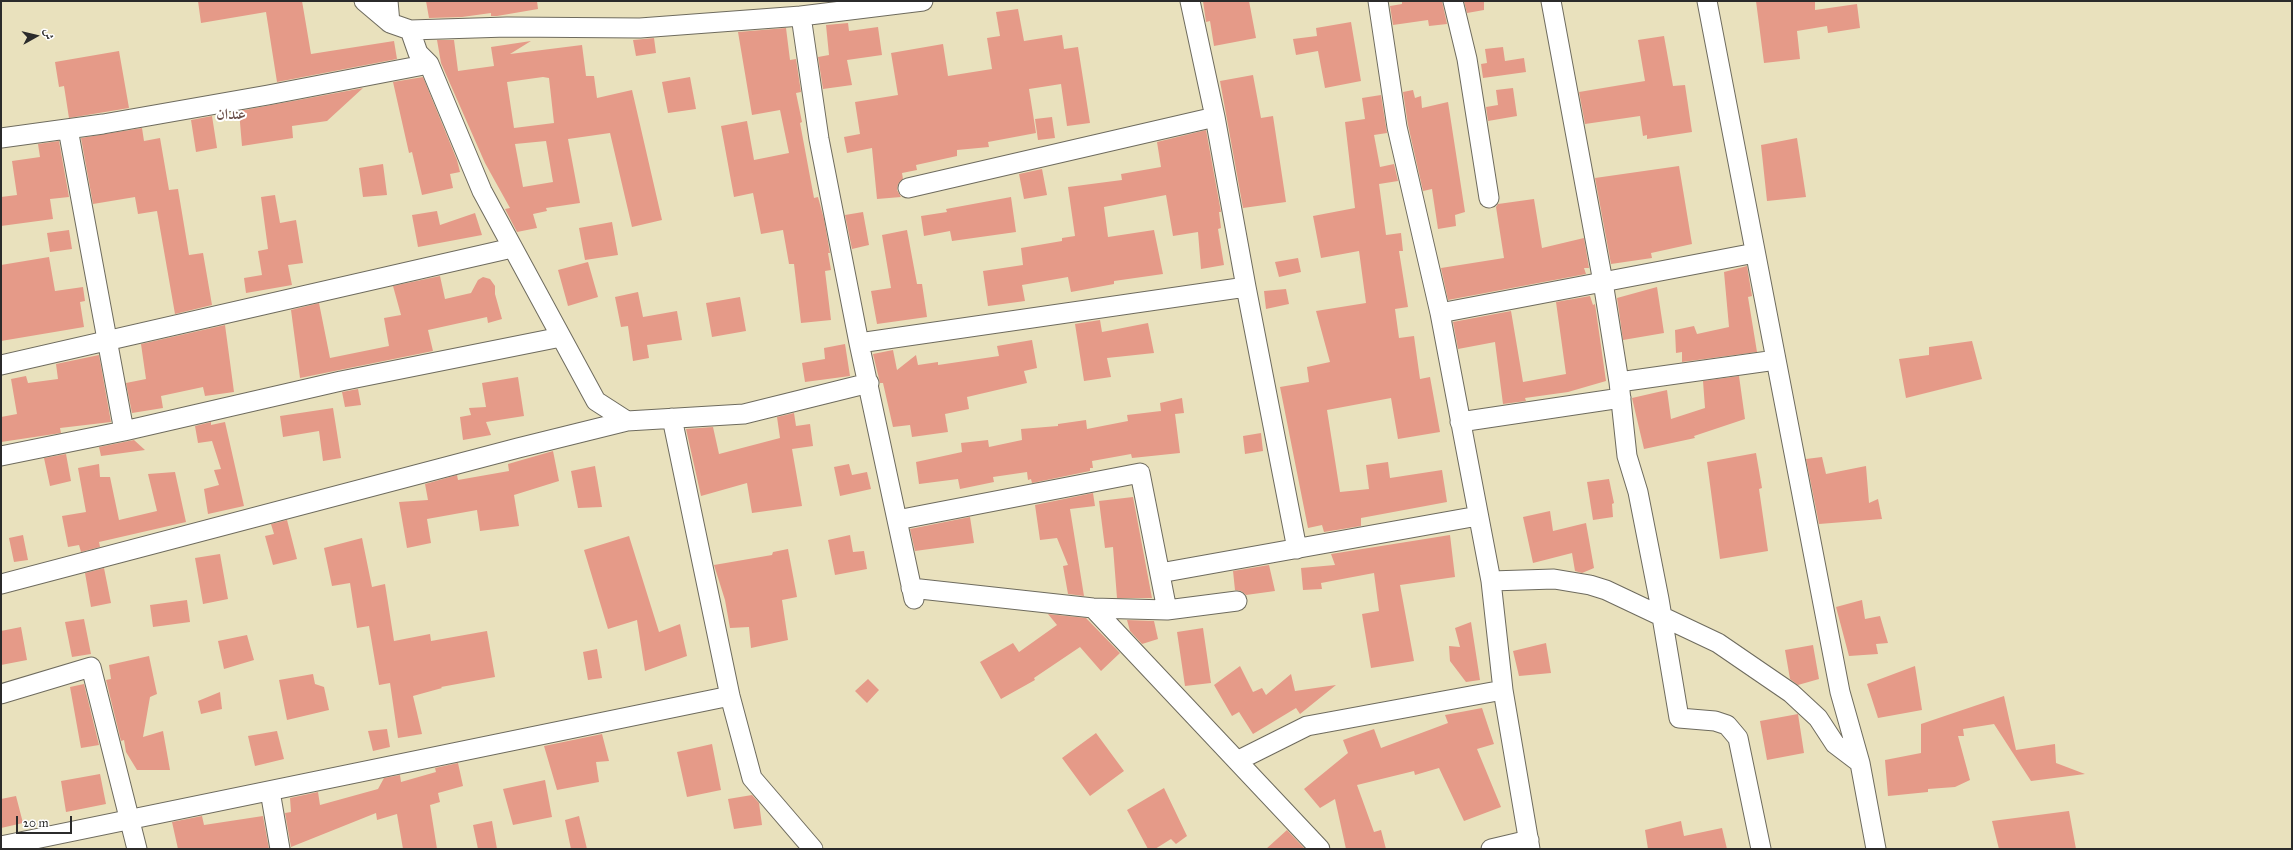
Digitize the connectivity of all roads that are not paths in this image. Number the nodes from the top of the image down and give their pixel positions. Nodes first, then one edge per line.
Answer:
1 (364, 1) edge
2 (388, 1) edge
3 (924, 1) edge
4 (1190, 1) edge
5 (1378, 1) edge
6 (1454, 1) edge
7 (1551, 1) edge
8 (1707, 1) edge
9 (882, 4) edge
10 (801, 16) junction
11 (390, 23) junction
12 (410, 30) junction
13 (429, 64) junction
14 (1215, 118) junction
15 (68, 129) junction
16 (1, 138) edge
17 (908, 188) dead end
18 (1489, 198) dead end
19 (512, 248) junction
20 (1755, 253) junction
21 (1603, 282) junction
22 (1246, 287) junction
23 (1440, 313) junction
24 (561, 337) junction
25 (108, 341) junction
26 (859, 344) junction
27 (1776, 360) junction
28 (1, 365) edge
29 (869, 383) junction
30 (1620, 390) junction
31 (672, 418) junction
32 (627, 421) junction
33 (1460, 422) junction
34 (124, 431) junction
35 (1, 456) edge
36 (1478, 516) junction
37 (897, 520) junction
38 (1297, 549) junction
39 (1160, 573) junction
40 (1491, 581) junction
41 (1, 584) edge
42 (1237, 600) dead end
43 (1093, 608) junction
44 (1167, 610) junction
45 (1663, 618) junction
46 (1503, 690) junction
47 (1, 694) edge
48 (730, 696) junction
49 (1237, 761) junction
50 (1860, 763) junction
51 (270, 791) junction
52 (130, 820) junction
53 (1530, 845) edge
54 (1, 846) edge
55 (137, 849) edge
56 (280, 849) edge
57 (813, 849) edge
58 (1320, 849) edge
59 (1491, 849) edge
60 (1760, 849) edge
61 (1876, 849) edge

1 - 11 street
2 - 11 street
3 - 9 street
4 - 14 street
5 - 23 street
6 - 18 street
7 - 21 street
8 - 20 street
9 - 10 street
10 - 12 street
10 - 26 street
11 - 12 street
12 - 13 street
13 - 15 street
13 - 19 street
14 - 17 street
14 - 22 street
15 - 16 street
15 - 25 street
19 - 24 street
19 - 25 street
20 - 21 street
20 - 27 street
21 - 23 street
21 - 30 street
22 - 26 street
22 - 38 street
23 - 33 street
24 - 32 street
24 - 34 street
25 - 28 street
25 - 34 street
26 - 29 street
27 - 30 street
27 - 50 street
29 - 31 street
29 - 37 street
30 - 33 street
30 - 45 street
31 - 32 street
31 - 48 street
32 - 41 street
33 - 36 street
34 - 35 street
36 - 38 street
36 - 40 street
37 - 39 street
37 - 43 street
38 - 39 street
39 - 44 street
40 - 45 street
40 - 46 street
42 - 44 street
43 - 44 street
43 - 49 street
45 - 50 street
45 - 60 street
46 - 49 street
46 - 53 street
47 - 52 street
48 - 51 street
48 - 57 street
49 - 58 street
50 - 61 street
51 - 52 street
51 - 56 street
52 - 54 street
52 - 55 street
53 - 59 street

